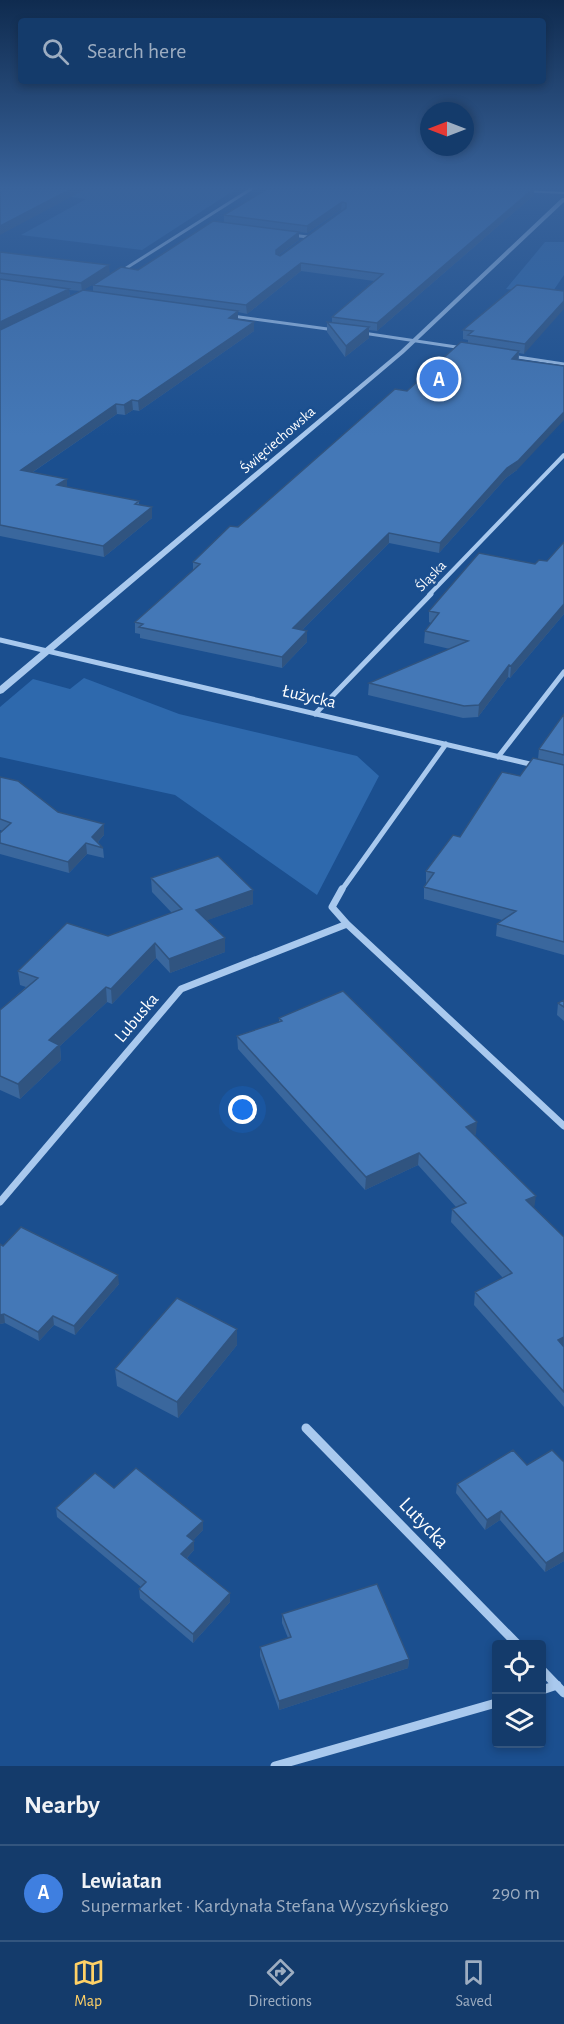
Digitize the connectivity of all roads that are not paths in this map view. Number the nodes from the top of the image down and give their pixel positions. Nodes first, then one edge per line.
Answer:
1 (120, 271) edge
2 (487, 271) edge
3 (113, 276) edge
4 (223, 314) edge
5 (340, 330) edge
6 (351, 332) edge
7 (414, 340) junction
8 (471, 349) edge
9 (506, 355) edge
10 (564, 364) edge
11 (564, 455) edge
12 (0, 639) edge
13 (47, 652) junction
14 (564, 672) edge
15 (0, 691) edge
16 (315, 714) junction
17 (446, 744) junction
18 (498, 757) junction
19 (542, 767) edge
20 (347, 924) junction
21 (564, 1126) edge
22 (0, 1202) edge
23 (306, 1428) dead end
24 (513, 1640) edge
25 (546, 1674) edge
26 (560, 1689) edge
27 (492, 1703) edge
28 (275, 1766) edge

1 - 3 street
2 - 7 street, Święciechowska
4 - 5 street
6 - 7 street
7 - 8 street
7 - 13 street, Święciechowska
9 - 10 street
11 - 16 street, Śląska
12 - 13 street, Łużycka
13 - 15 street, Święciechowska
13 - 16 street, Łużycka
14 - 18 street
16 - 17 street, Łużycka
17 - 18 street, Łużycka
17 - 20 street
18 - 19 street, Łużycka
20 - 21 street
20 - 22 street, Lubuska
23 - 24 street, Lutycka
25 - 26 street
27 - 28 street

